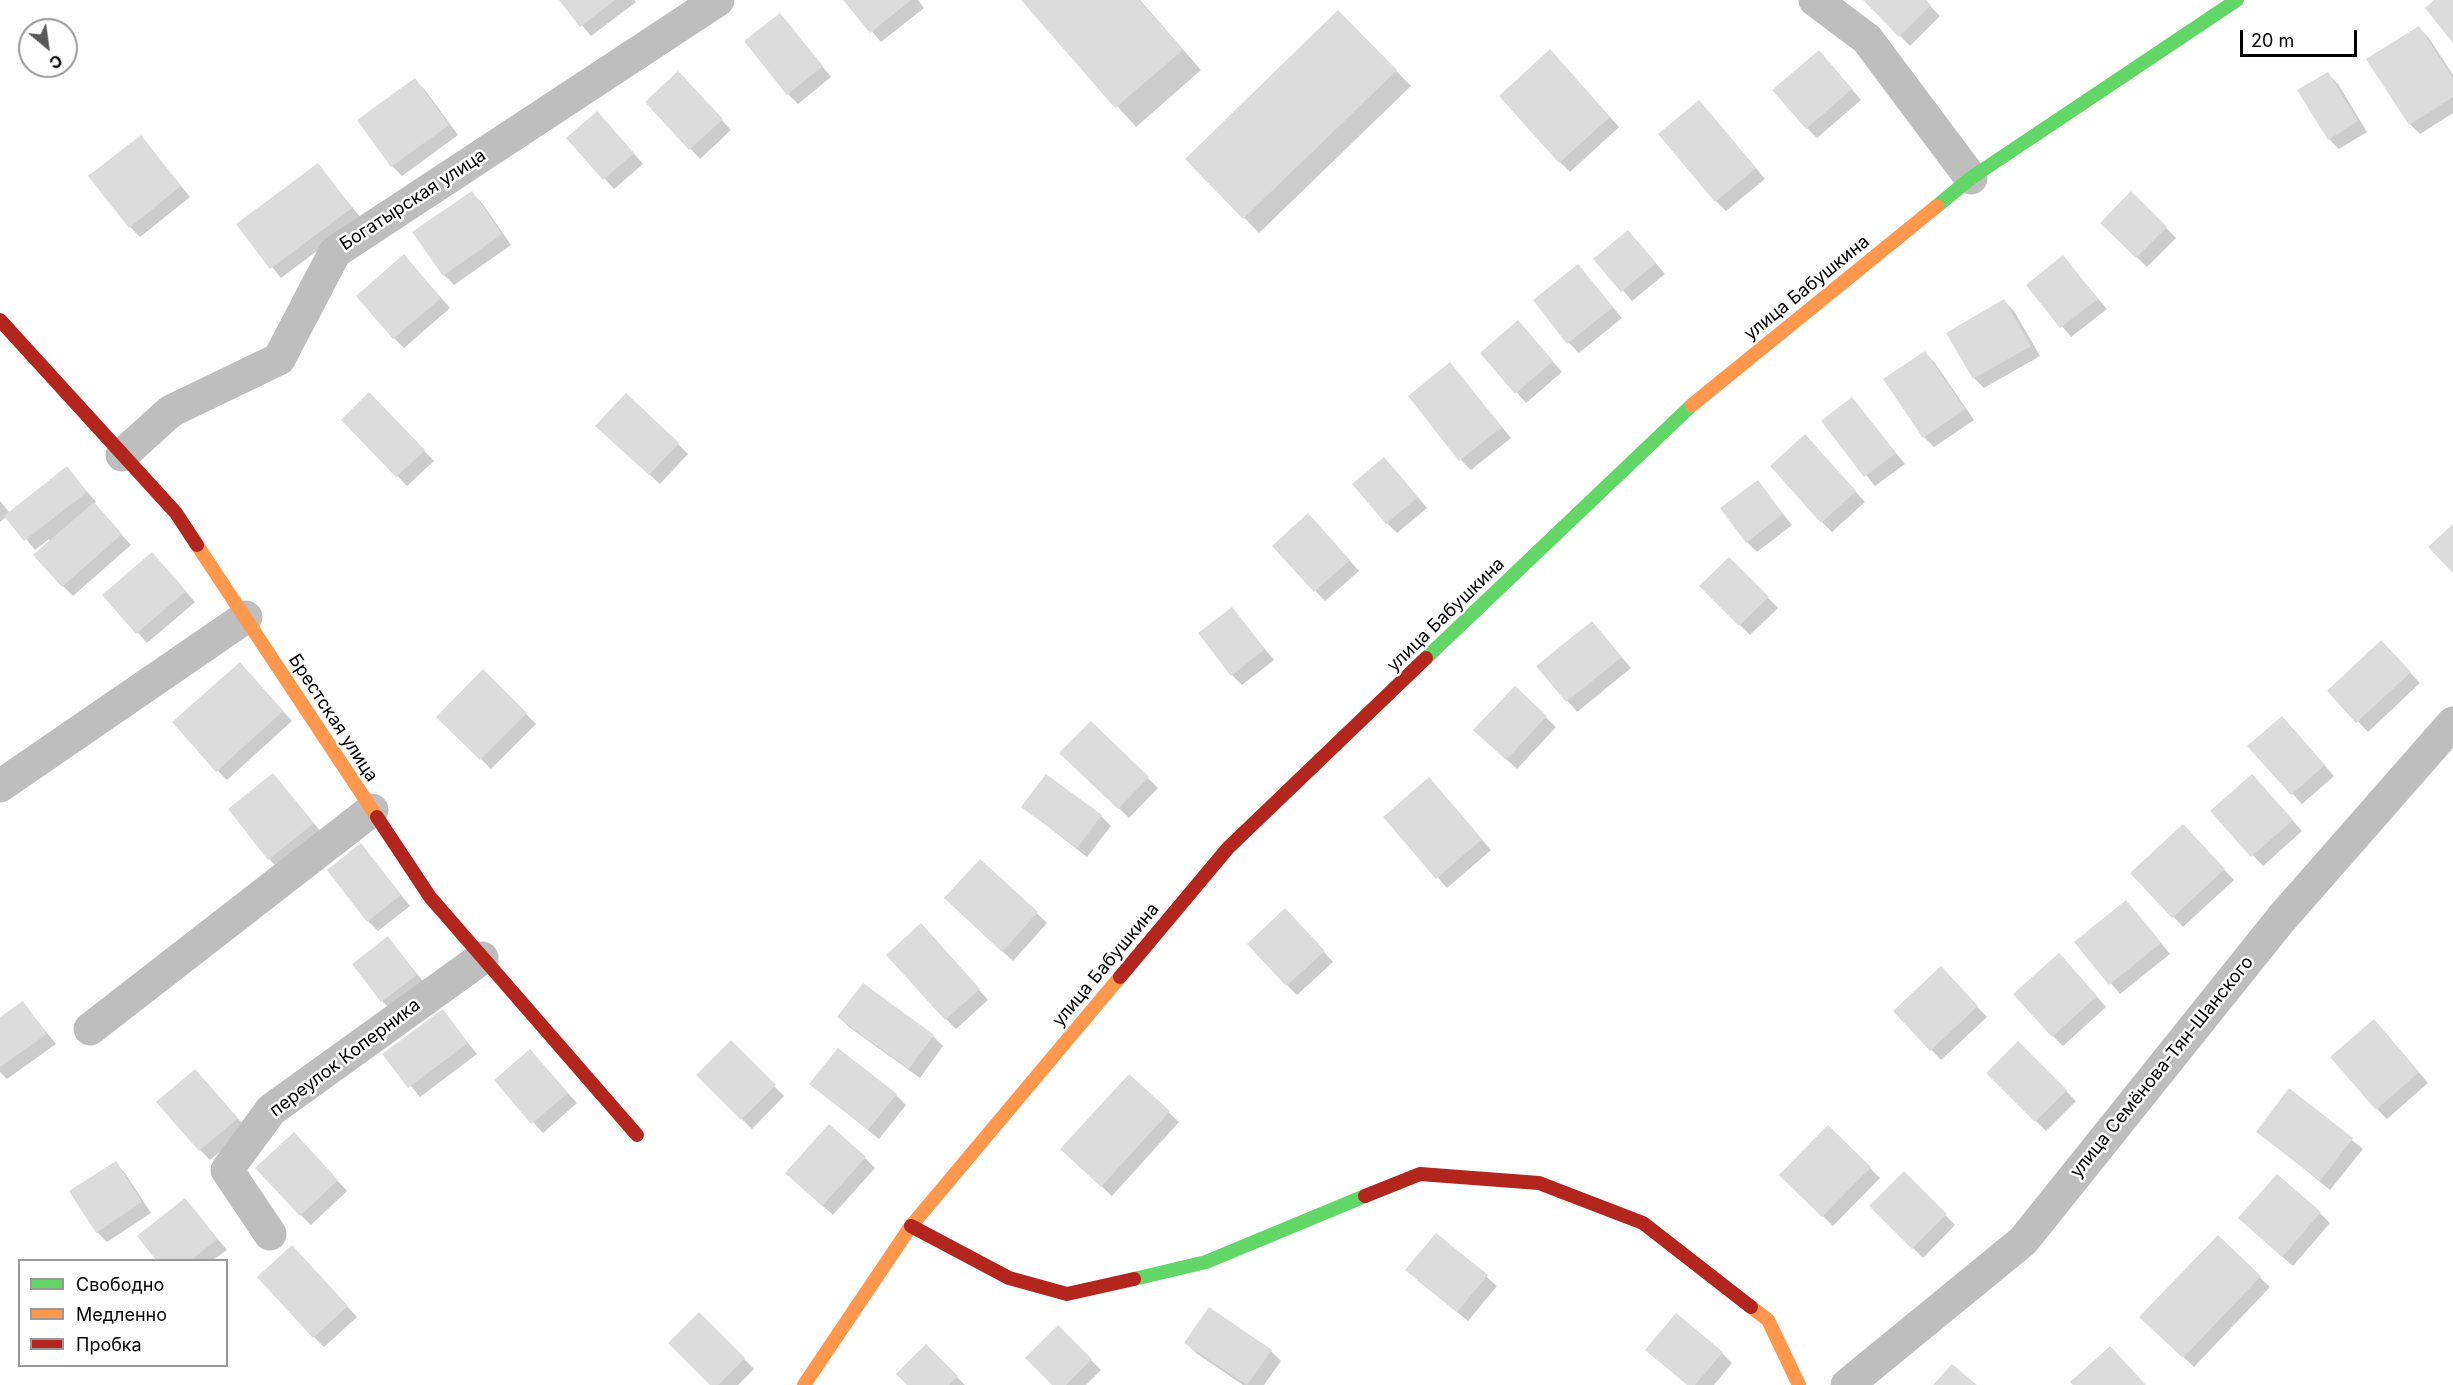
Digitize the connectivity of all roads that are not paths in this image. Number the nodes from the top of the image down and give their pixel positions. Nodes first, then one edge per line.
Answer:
1 (718, 0) edge
2 (1815, 0) edge
3 (2237, 0) edge
4 (1971, 178) junction
5 (0, 320) edge
6 (122, 455) junction
7 (246, 617) junction
8 (2453, 723) edge
9 (0, 786) edge
10 (372, 810) junction
11 (483, 958) junction
12 (90, 1029) dead end
13 (637, 1135) dead end
14 (911, 1226) junction
15 (270, 1234) dead end
16 (804, 1385) edge
17 (1799, 1385) edge
18 (1847, 1385) edge

1 - 6 street, Богатырская улица
2 - 4 street
3 - 4 street, улица Бабушкина
4 - 14 street, улица Бабушкина
5 - 6 street, Брестская улица
6 - 7 street, Брестская улица
7 - 9 street
7 - 10 street, Брестская улица
8 - 18 street, улица Семёнова-Тян-Шанского
10 - 11 street, Брестская улица
10 - 12 street
11 - 13 street, Брестская улица
11 - 15 street, переулок Коперника
14 - 16 street, улица Бабушкина
14 - 17 street

